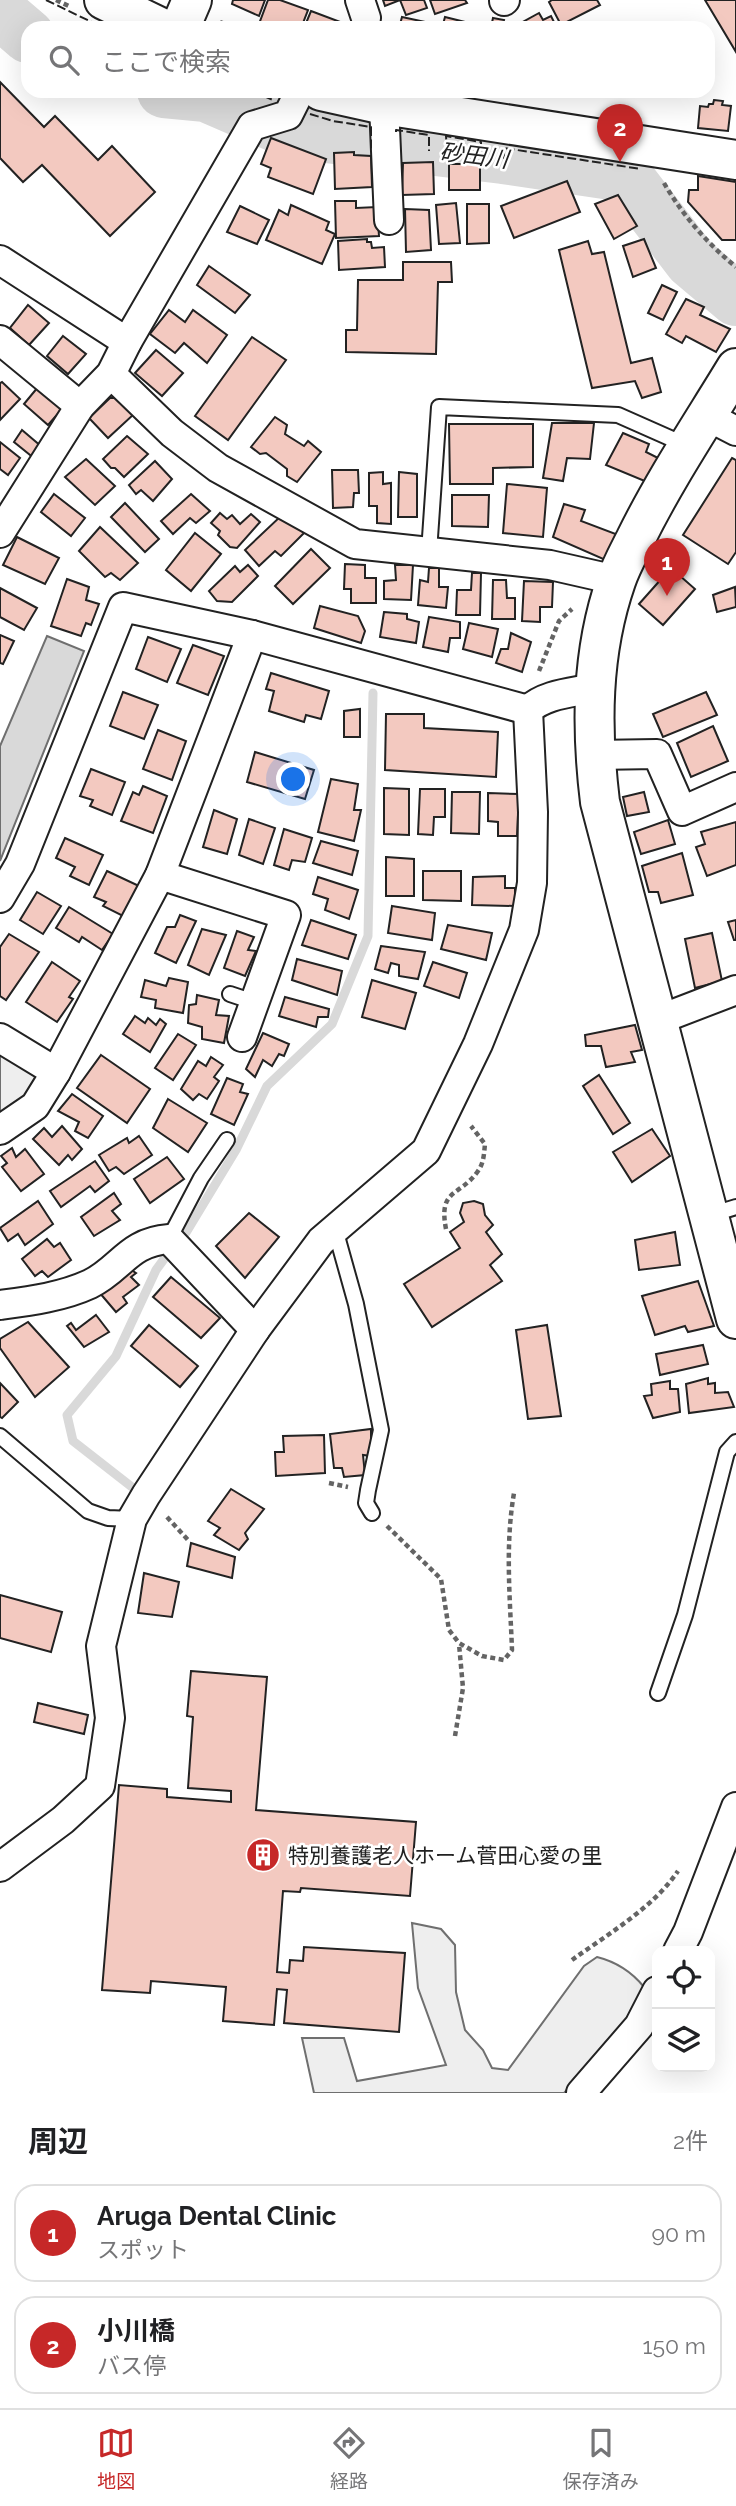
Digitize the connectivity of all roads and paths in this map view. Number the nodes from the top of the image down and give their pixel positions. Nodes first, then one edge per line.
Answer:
1 (104, 0) edge
2 (192, 0) edge
3 (148, 21) edge
4 (183, 21) edge
5 (355, 98) edge
6 (294, 103) edge
7 (384, 104) junction
8 (736, 160) edge
9 (662, 179) dead end
10 (389, 220) dead end
11 (0, 260) edge
12 (736, 267) edge
13 (0, 340) edge
14 (127, 342) junction
15 (736, 368) edge
16 (111, 374) junction
17 (79, 406) junction
18 (710, 431) edge
19 (0, 533) edge
20 (429, 552) junction
21 (616, 580) junction
22 (252, 635) junction
23 (594, 688) junction
24 (531, 706) junction
25 (594, 755) junction
26 (736, 787) edge
27 (160, 875) junction
28 (0, 898) edge
29 (736, 990) edge
30 (658, 1020) junction
31 (242, 1037) dead end
32 (0, 1038) edge
33 (56, 1072) junction
34 (447, 1108) junction
35 (0, 1130) edge
36 (227, 1140) dead end
37 (723, 1211) edge
38 (335, 1229) junction
39 (446, 1229) dead end
40 (169, 1239) junction
41 (0, 1305) edge
42 (736, 1319) edge
43 (255, 1330) junction
44 (0, 1436) edge
45 (736, 1443) edge
46 (514, 1493) dead end
47 (372, 1513) joint
48 (132, 1519) junction
49 (459, 1643) junction
50 (658, 1693) dead end
51 (455, 1736) dead end
52 (736, 1807) edge
53 (724, 1843) junction
54 (0, 1867) edge
55 (681, 1946) edge
56 (572, 1960) dead end
57 (652, 2001) edge
58 (581, 2093) edge

1 - 3 street
2 - 4 street
5 - 7 street
6 - 14 street
7 - 8 street
7 - 10 street
9 - 12 path
11 - 14 street
13 - 17 street
14 - 16 street
15 - 18 street
16 - 17 street
16 - 20 street
17 - 19 street
18 - 20 lane
18 - 21 street
20 - 21 street
21 - 23 street
21 - 24 path
22 - 24 street
22 - 27 street
22 - 28 street
23 - 24 street
23 - 25 street
24 - 34 street
25 - 26 street
25 - 30 street
27 - 31 street
27 - 33 street
29 - 30 street
30 - 37 street
32 - 33 street
33 - 35 street
34 - 38 street
34 - 39 path
36 - 40 lane
37 - 42 street
38 - 43 street
38 - 47 lane
40 - 41 street
40 - 43 street
43 - 48 street
44 - 48 lane
45 - 50 lane
46 - 49 path
47 - 49 path
48 - 54 street
49 - 51 path
52 - 53 street
53 - 55 street
53 - 56 path
57 - 58 street

